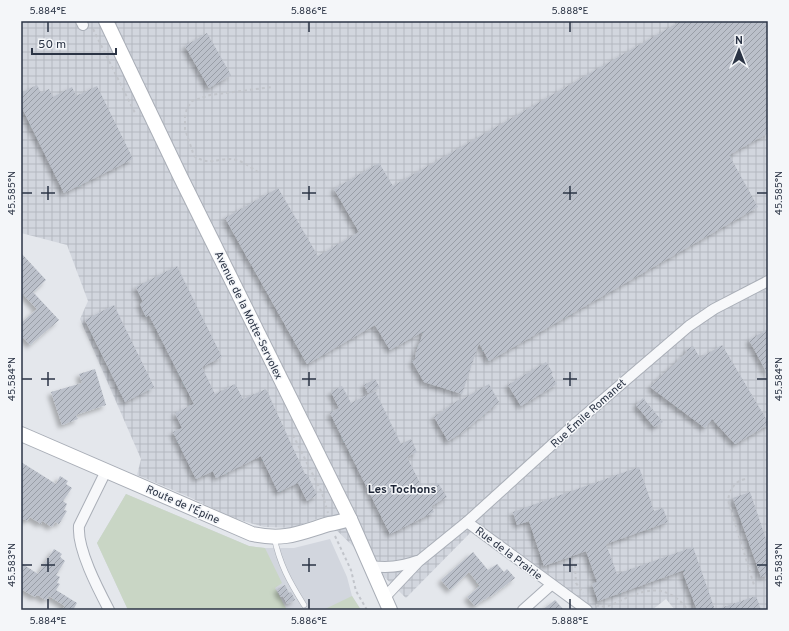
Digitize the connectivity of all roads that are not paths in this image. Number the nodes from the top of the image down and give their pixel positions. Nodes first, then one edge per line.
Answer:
1 (106, 21) edge
2 (768, 281) edge
3 (21, 434) edge
4 (106, 471) junction
5 (350, 519) junction
6 (467, 522) junction
7 (274, 537) junction
8 (419, 560) junction
9 (370, 566) junction
10 (552, 585) junction
11 (387, 604) edge
12 (304, 605) dead end
13 (590, 607) edge
14 (109, 610) edge
15 (523, 610) edge

1 - 5 main road, Avenue de la Motte-Servolex
2 - 6 street, Rue Émile Romanet
3 - 4 main road, Route de l'Épine
4 - 7 main road, Route de l'Épine
4 - 14 street
5 - 7 main road, Route de l'Épine
5 - 9 main road, Avenue de la Motte-Servolex
6 - 8 street, Rue Émile Romanet
6 - 10 street, Rue de la Prairie
7 - 12 lane
8 - 9 street, Rue Émile Romanet
8 - 11 street, Rue Émile Romanet
9 - 11 main road, Avenue de la Motte-Servolex
10 - 13 street, Rue de la Prairie
10 - 15 street, Rue de la Prairie

